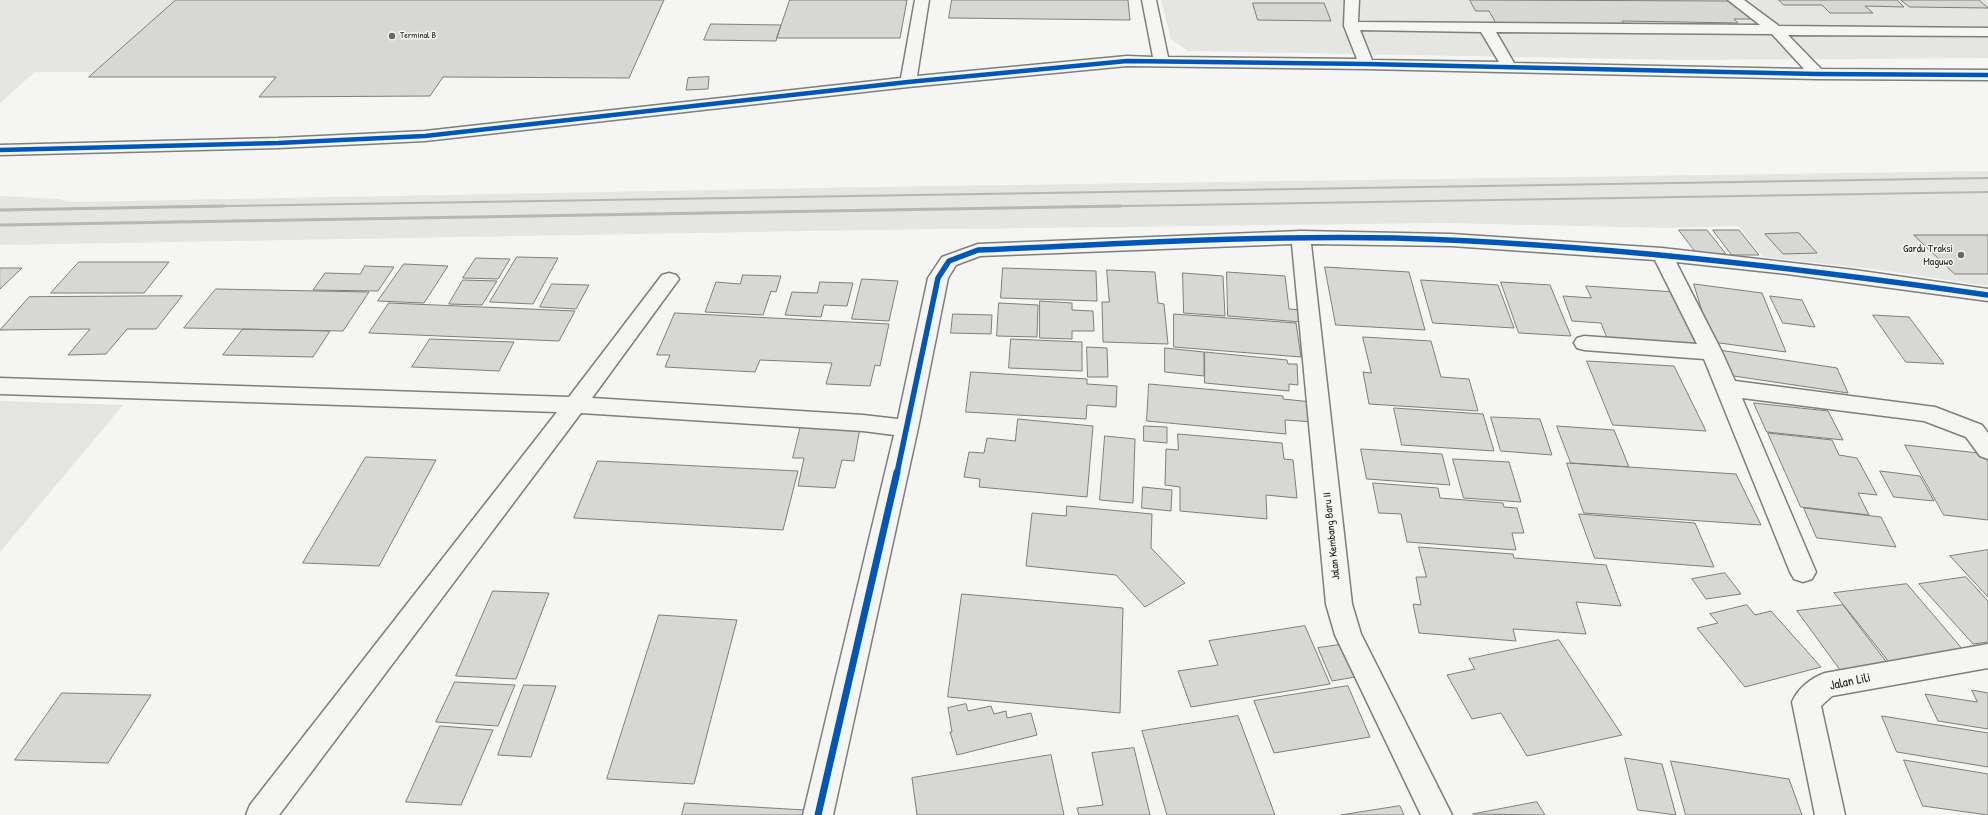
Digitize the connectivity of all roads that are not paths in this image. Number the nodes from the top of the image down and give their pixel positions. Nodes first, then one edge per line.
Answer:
1 (922, 0) edge
2 (1149, 0) edge
3 (1352, 0) edge
4 (1735, 0) edge
5 (1351, 26) junction
6 (1486, 27) junction
7 (1777, 31) junction
8 (1988, 32) edge
9 (1161, 61) junction
10 (1366, 64) junction
11 (1508, 68) junction
12 (1817, 74) junction
13 (1988, 74) edge
14 (908, 82) junction
15 (0, 150) edge
16 (1301, 237) junction
17 (1662, 254) junction
18 (669, 279) dead end
19 (1988, 295) edge
20 (1584, 342) dead end
21 (1712, 352) junction
22 (0, 386) edge
23 (1727, 388) junction
24 (575, 405) junction
25 (907, 428) junction
26 (1988, 450) edge
27 (1803, 572) dead end
28 (1988, 656) edge
29 (261, 815) edge
30 (818, 815) edge
31 (1437, 815) edge
32 (1830, 815) edge

1 - 14 street
2 - 9 street
3 - 5 street
4 - 7 street
5 - 6 street
5 - 10 street
6 - 7 street
6 - 11 street
7 - 8 street
7 - 12 street
9 - 10 street
9 - 14 street
10 - 11 street
11 - 12 street
12 - 13 street
14 - 15 street
16 - 17 street
16 - 25 street
16 - 31 street, Jalan Kembang Baru II
17 - 19 street
17 - 21 street
18 - 24 street
20 - 21 street
21 - 23 street
22 - 24 street
23 - 26 street
23 - 27 street
24 - 25 street
24 - 29 street
25 - 30 street
28 - 32 street, Jalan Lili

